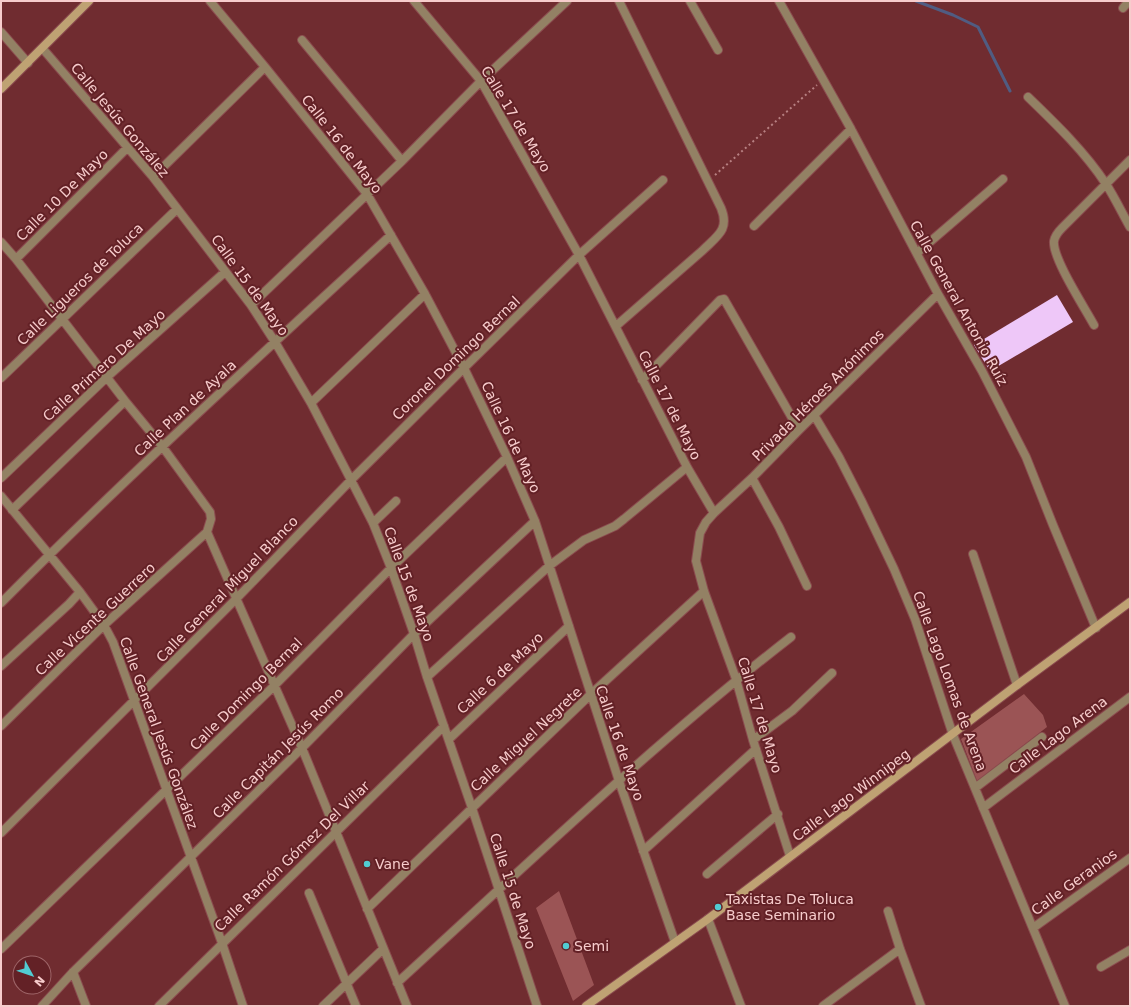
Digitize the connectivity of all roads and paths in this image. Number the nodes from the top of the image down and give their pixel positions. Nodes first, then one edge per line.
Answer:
1 (88, 1) edge
2 (210, 1) edge
3 (414, 1) edge
4 (567, 1) edge
5 (619, 1) edge
6 (690, 1) edge
7 (779, 1) edge
8 (1129, 1) edge
9 (1123, 8) dead end
10 (1, 32) edge
11 (302, 40) dead end
12 (43, 48) junction
13 (718, 50) dead end
14 (28, 62) junction
15 (265, 67) junction
16 (823, 80) junction
17 (481, 81) junction
18 (1, 89) edge
19 (1028, 97) dead end
20 (850, 129) junction
21 (127, 148) junction
22 (1130, 160) edge
23 (402, 161) junction
24 (153, 178) junction
25 (1003, 179) dead end
26 (663, 180) dead end
27 (708, 181) junction
28 (1106, 185) junction
29 (367, 194) junction
30 (177, 209) junction
31 (754, 226) dead end
32 (1130, 228) edge
33 (391, 236) junction
34 (1, 242) edge
35 (917, 253) junction
36 (579, 255) junction
37 (16, 259) junction
38 (225, 272) junction
39 (425, 294) junction
40 (938, 294) junction
41 (251, 305) junction
42 (62, 319) junction
43 (1094, 325) dead end
44 (616, 326) junction
45 (275, 342) junction
46 (464, 368) junction
47 (107, 377) junction
48 (1, 378) edge
49 (642, 380) junction
50 (125, 401) junction
51 (311, 403) junction
52 (814, 415) junction
53 (799, 430) junction
54 (162, 446) junction
55 (507, 457) junction
56 (687, 467) junction
57 (1, 478) edge
58 (752, 478) junction
59 (351, 480) junction
60 (1, 496) edge
61 (396, 501) dead end
62 (12, 510) junction
63 (714, 513) junction
64 (535, 520) junction
65 (373, 524) junction
66 (207, 532) junction
67 (50, 554) junction
68 (973, 554) dead end
69 (549, 566) junction
70 (391, 568) junction
71 (807, 586) dead end
72 (704, 591) junction
73 (80, 592) junction
74 (237, 598) junction
75 (1130, 602) edge
76 (1, 603) edge
77 (104, 625) junction
78 (569, 626) junction
79 (1096, 628) junction
80 (414, 634) junction
81 (791, 636) dead end
82 (1, 666) edge
83 (832, 674) dead end
84 (427, 677) junction
85 (736, 679) junction
86 (1017, 685) junction
87 (274, 686) junction
88 (590, 695) junction
89 (1130, 697) edge
90 (134, 701) junction
91 (1, 726) edge
92 (444, 726) junction
93 (953, 735) junction
94 (1042, 737) dead end
95 (449, 739) junction
96 (753, 740) junction
97 (302, 748) junction
98 (756, 749) junction
99 (619, 781) junction
100 (975, 788) junction
101 (166, 790) junction
102 (472, 808) junction
103 (983, 808) junction
104 (778, 814) junction
105 (336, 832) junction
106 (1, 833) edge
107 (643, 850) junction
108 (790, 856) junction
109 (190, 858) junction
110 (1130, 858) edge
111 (708, 874) dead end
112 (499, 890) junction
113 (309, 893) dead end
114 (367, 909) junction
115 (888, 911) dead end
116 (708, 919) junction
117 (1033, 928) junction
118 (675, 942) junction
119 (222, 943) junction
120 (1, 949) edge
121 (384, 949) junction
122 (900, 949) junction
123 (1130, 950) edge
124 (1101, 967) dead end
125 (73, 972) junction
126 (397, 983) junction
127 (346, 984) junction
128 (42, 1006) edge
129 (86, 1006) edge
130 (159, 1006) edge
131 (243, 1006) edge
132 (323, 1006) edge
133 (356, 1006) edge
134 (407, 1006) edge
135 (537, 1006) edge
136 (586, 1006) edge
137 (741, 1006) edge
138 (823, 1006) edge
139 (921, 1006) edge
140 (1065, 1006) edge

1 - 12 main road
2 - 15 street, Calle 16 de Mayo
3 - 17 street, Calle 17 de Mayo
4 - 17 street
5 - 27 street
6 - 13 street
7 - 16 street, Calle General Antonio Ruíz
8 - 9 street
10 - 14 street
11 - 23 street
12 - 14 main road
12 - 21 street, Calle Jesús González
14 - 18 main road
15 - 24 street
15 - 29 street, Calle 16 de Mayo
16 - 20 street, Calle General Antonio Ruíz
16 - 27 path
17 - 23 street
17 - 36 street, Calle 17 de Mayo
19 - 28 street
20 - 31 street
20 - 35 street, Calle General Antonio Ruíz
21 - 24 street, Calle Jesús González
21 - 37 street, Calle 10 De Mayo
22 - 28 street
23 - 29 street
24 - 30 street, Calle Jesús González
25 - 35 street
26 - 36 street, Coronel Domingo Bernal
27 - 44 street
28 - 32 street
28 - 43 street
29 - 33 street, Calle 16 de Mayo
29 - 41 street
30 - 38 street, Calle 15 de Mayo
30 - 42 street, Calle Ligueros de Toluca
33 - 39 street, Calle 16 de Mayo
33 - 45 street, Calle Plan de Ayala
34 - 37 street
35 - 40 street, Calle General Antonio Ruíz
36 - 44 street, Calle 17 de Mayo
36 - 46 street, Coronel Domingo Bernal
37 - 42 street
38 - 41 street, Calle 15 de Mayo
38 - 47 street, Calle Primero De Mayo
39 - 46 street, Calle 16 de Mayo
39 - 51 street
40 - 52 street, Privada Héroes Anónimos
40 - 79 street, Calle General Antonio Ruíz
41 - 45 street, Calle 15 de Mayo
42 - 47 street
42 - 48 street, Calle Ligueros de Toluca
44 - 49 street, Calle 17 de Mayo
45 - 51 street, Calle 15 de Mayo
45 - 54 street, Calle Plan de Ayala
46 - 55 street, Calle 16 de Mayo
46 - 59 street, Coronel Domingo Bernal
47 - 50 street
47 - 57 street, Calle Primero De Mayo
49 - 53 street
49 - 56 street, Calle 17 de Mayo
50 - 54 street
50 - 62 street
51 - 59 street, Calle 15 de Mayo
52 - 53 street, Privada Héroes Anónimos
52 - 93 street, Calle Lago Lomas de Arena
53 - 58 street, Privada Héroes Anónimos
54 - 66 street
54 - 67 street, Calle Plan de Ayala
55 - 64 street, Calle 16 de Mayo
55 - 70 street, Calle Domingo Bernal
56 - 63 street, Calle 17 de Mayo
56 - 69 street
58 - 63 street, Privada Héroes Anónimos
58 - 71 street
59 - 65 street, Calle 15 de Mayo
59 - 74 street, Calle General Miguel Blanco
60 - 62 street, Calle General Jesús González
61 - 65 street
62 - 67 street, Calle General Jesús González
63 - 72 street, Calle 17 de Mayo
64 - 69 street, Calle 16 de Mayo
64 - 80 street, Calle Capitán Jesús Romo
65 - 70 street, Calle 15 de Mayo
66 - 74 street
66 - 77 street, Calle Vicente Guerrero
67 - 73 street, Calle General Jesús González
67 - 76 street, Calle Plan de Ayala
68 - 86 street
69 - 78 street, Calle 16 de Mayo
69 - 84 street
70 - 80 street, Calle 15 de Mayo
70 - 87 street, Calle Domingo Bernal
72 - 85 street, Calle 17 de Mayo
72 - 88 street, Calle Miguel Negrete
73 - 77 street, Calle General Jesús González
73 - 82 street
74 - 87 street
74 - 90 street, Calle General Miguel Blanco
75 - 79 main road, Calle Lago Winnipeg
77 - 90 street, Calle General Jesús González
77 - 91 street, Calle Vicente Guerrero
78 - 88 street, Calle 16 de Mayo
78 - 95 street, Calle 6 de Mayo
79 - 86 main road, Calle Lago Winnipeg
80 - 84 street, Calle 15 de Mayo
80 - 97 street, Calle Capitán Jesús Romo
81 - 85 street
83 - 96 street
84 - 92 street, Calle 15 de Mayo
85 - 96 street, Calle 17 de Mayo
85 - 99 street
86 - 93 main road, Calle Lago Winnipeg
87 - 97 street
87 - 101 street, Calle Domingo Bernal
88 - 99 street, Calle 16 de Mayo
88 - 102 street, Calle Miguel Negrete
89 - 103 street, Calle Lago Arena
90 - 101 street, Calle General Jesús González
90 - 106 street, Calle General Miguel Blanco
92 - 95 street, Calle 15 de Mayo
92 - 105 street, Calle Ramón Gómez Del Villar
93 - 100 street, Calle Lago Lomas de Arena
93 - 108 main road, Calle Lago Winnipeg
94 - 100 street
95 - 102 street, Calle 15 de Mayo
96 - 98 street, Calle 17 de Mayo
97 - 105 street
97 - 109 street, Calle Capitán Jesús Romo
98 - 104 street, Calle 17 de Mayo
98 - 107 street
99 - 107 street, Calle 16 de Mayo
99 - 112 street
100 - 103 street, Calle Lago Lomas de Arena
101 - 109 street, Calle General Jesús González
101 - 120 street, Calle Domingo Bernal
102 - 112 street, Calle 15 de Mayo
102 - 114 street, Calle Miguel Negrete
103 - 117 street, Calle Lago Lomas de Arena
104 - 108 street, Calle 17 de Mayo
104 - 111 street, Calle Lago Winnipeg
105 - 114 street
105 - 119 street, Calle Ramón Gómez Del Villar
107 - 118 street, Calle 16 de Mayo
108 - 116 main road, Calle Lago Winnipeg
109 - 119 street, Calle General Jesús González
109 - 125 street, Calle Capitán Jesús Romo
110 - 117 street, Calle Geranios
112 - 126 street
112 - 135 street, Calle 15 de Mayo
113 - 127 street
114 - 121 street
115 - 122 street
116 - 118 main road, Calle Lago Winnipeg
116 - 137 street
117 - 140 street, Calle Lago Lomas de Arena
118 - 136 main road, Calle Lago Winnipeg
119 - 130 street, Calle Ramón Gómez Del Villar
119 - 131 street, Calle General Jesús González
121 - 126 street
121 - 127 street
122 - 138 street
122 - 139 street
123 - 124 street
125 - 128 street, Calle Capitán Jesús Romo
125 - 129 street
126 - 134 street
127 - 132 street
127 - 133 street

